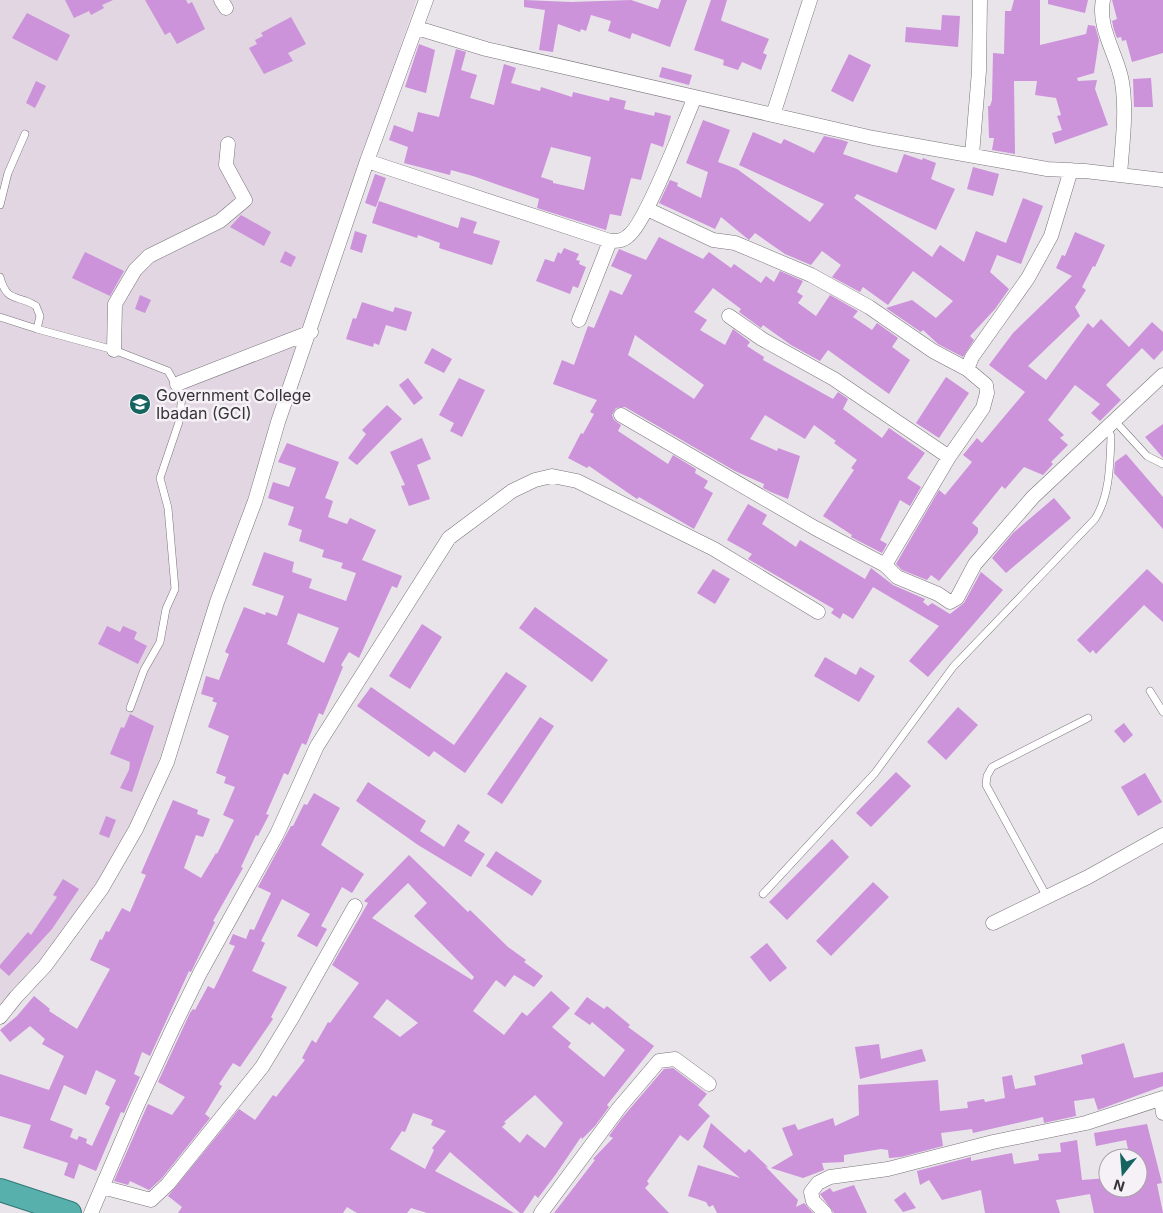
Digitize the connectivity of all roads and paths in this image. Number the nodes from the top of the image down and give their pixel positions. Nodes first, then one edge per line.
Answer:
1 (426, 0) edge
2 (810, 0) edge
3 (980, 0) edge
4 (1103, 0) edge
5 (417, 28) junction
6 (695, 97) junction
7 (773, 115) junction
8 (26, 134) dead end
9 (228, 144) dead end
10 (972, 155) junction
11 (367, 162) junction
12 (1071, 170) junction
13 (1120, 176) junction
14 (1163, 180) edge
15 (0, 205) edge
16 (647, 209) junction
17 (610, 241) junction
18 (0, 278) edge
19 (729, 316) dead end
20 (0, 317) edge
21 (579, 320) dead end
22 (37, 329) junction
23 (311, 332) junction
24 (114, 350) junction
25 (967, 369) junction
26 (1163, 374) edge
27 (177, 384) junction
28 (621, 415) dead end
29 (1111, 424) junction
30 (949, 457) junction
31 (1163, 464) edge
32 (885, 565) junction
33 (818, 612) dead end
34 (1150, 691) dead end
35 (130, 708) dead end
36 (1163, 712) edge
37 (1088, 718) dead end
38 (1163, 835) edge
39 (763, 894) dead end
40 (1047, 897) junction
41 (355, 906) dead end
42 (993, 923) dead end
43 (0, 1017) edge
44 (709, 1084) dead end
45 (1162, 1098) edge
46 (1163, 1113) edge
47 (102, 1187) junction
48 (0, 1190) edge
49 (70, 1213) edge
50 (91, 1213) edge
51 (541, 1213) edge
52 (825, 1213) edge

1 - 5 street
2 - 7 street
3 - 10 street
4 - 13 street
5 - 6 street
5 - 11 street
6 - 7 street
6 - 16 street
7 - 10 street
8 - 15 lane
9 - 24 street
10 - 12 street
11 - 17 street
11 - 23 street
12 - 13 street
12 - 25 street
13 - 14 street
16 - 17 street
16 - 25 street
17 - 21 street
18 - 22 lane
19 - 30 street
20 - 22 lane
22 - 24 lane
23 - 27 street
23 - 43 street
24 - 27 lane
25 - 30 street
26 - 29 street
27 - 35 lane
28 - 32 street
29 - 31 lane
29 - 32 street
29 - 39 lane
30 - 32 street
33 - 47 street
34 - 36 lane
37 - 40 lane
38 - 40 street
40 - 42 street
41 - 47 street
44 - 51 street
45 - 46 street
45 - 52 street
47 - 50 street
48 - 49 highway

